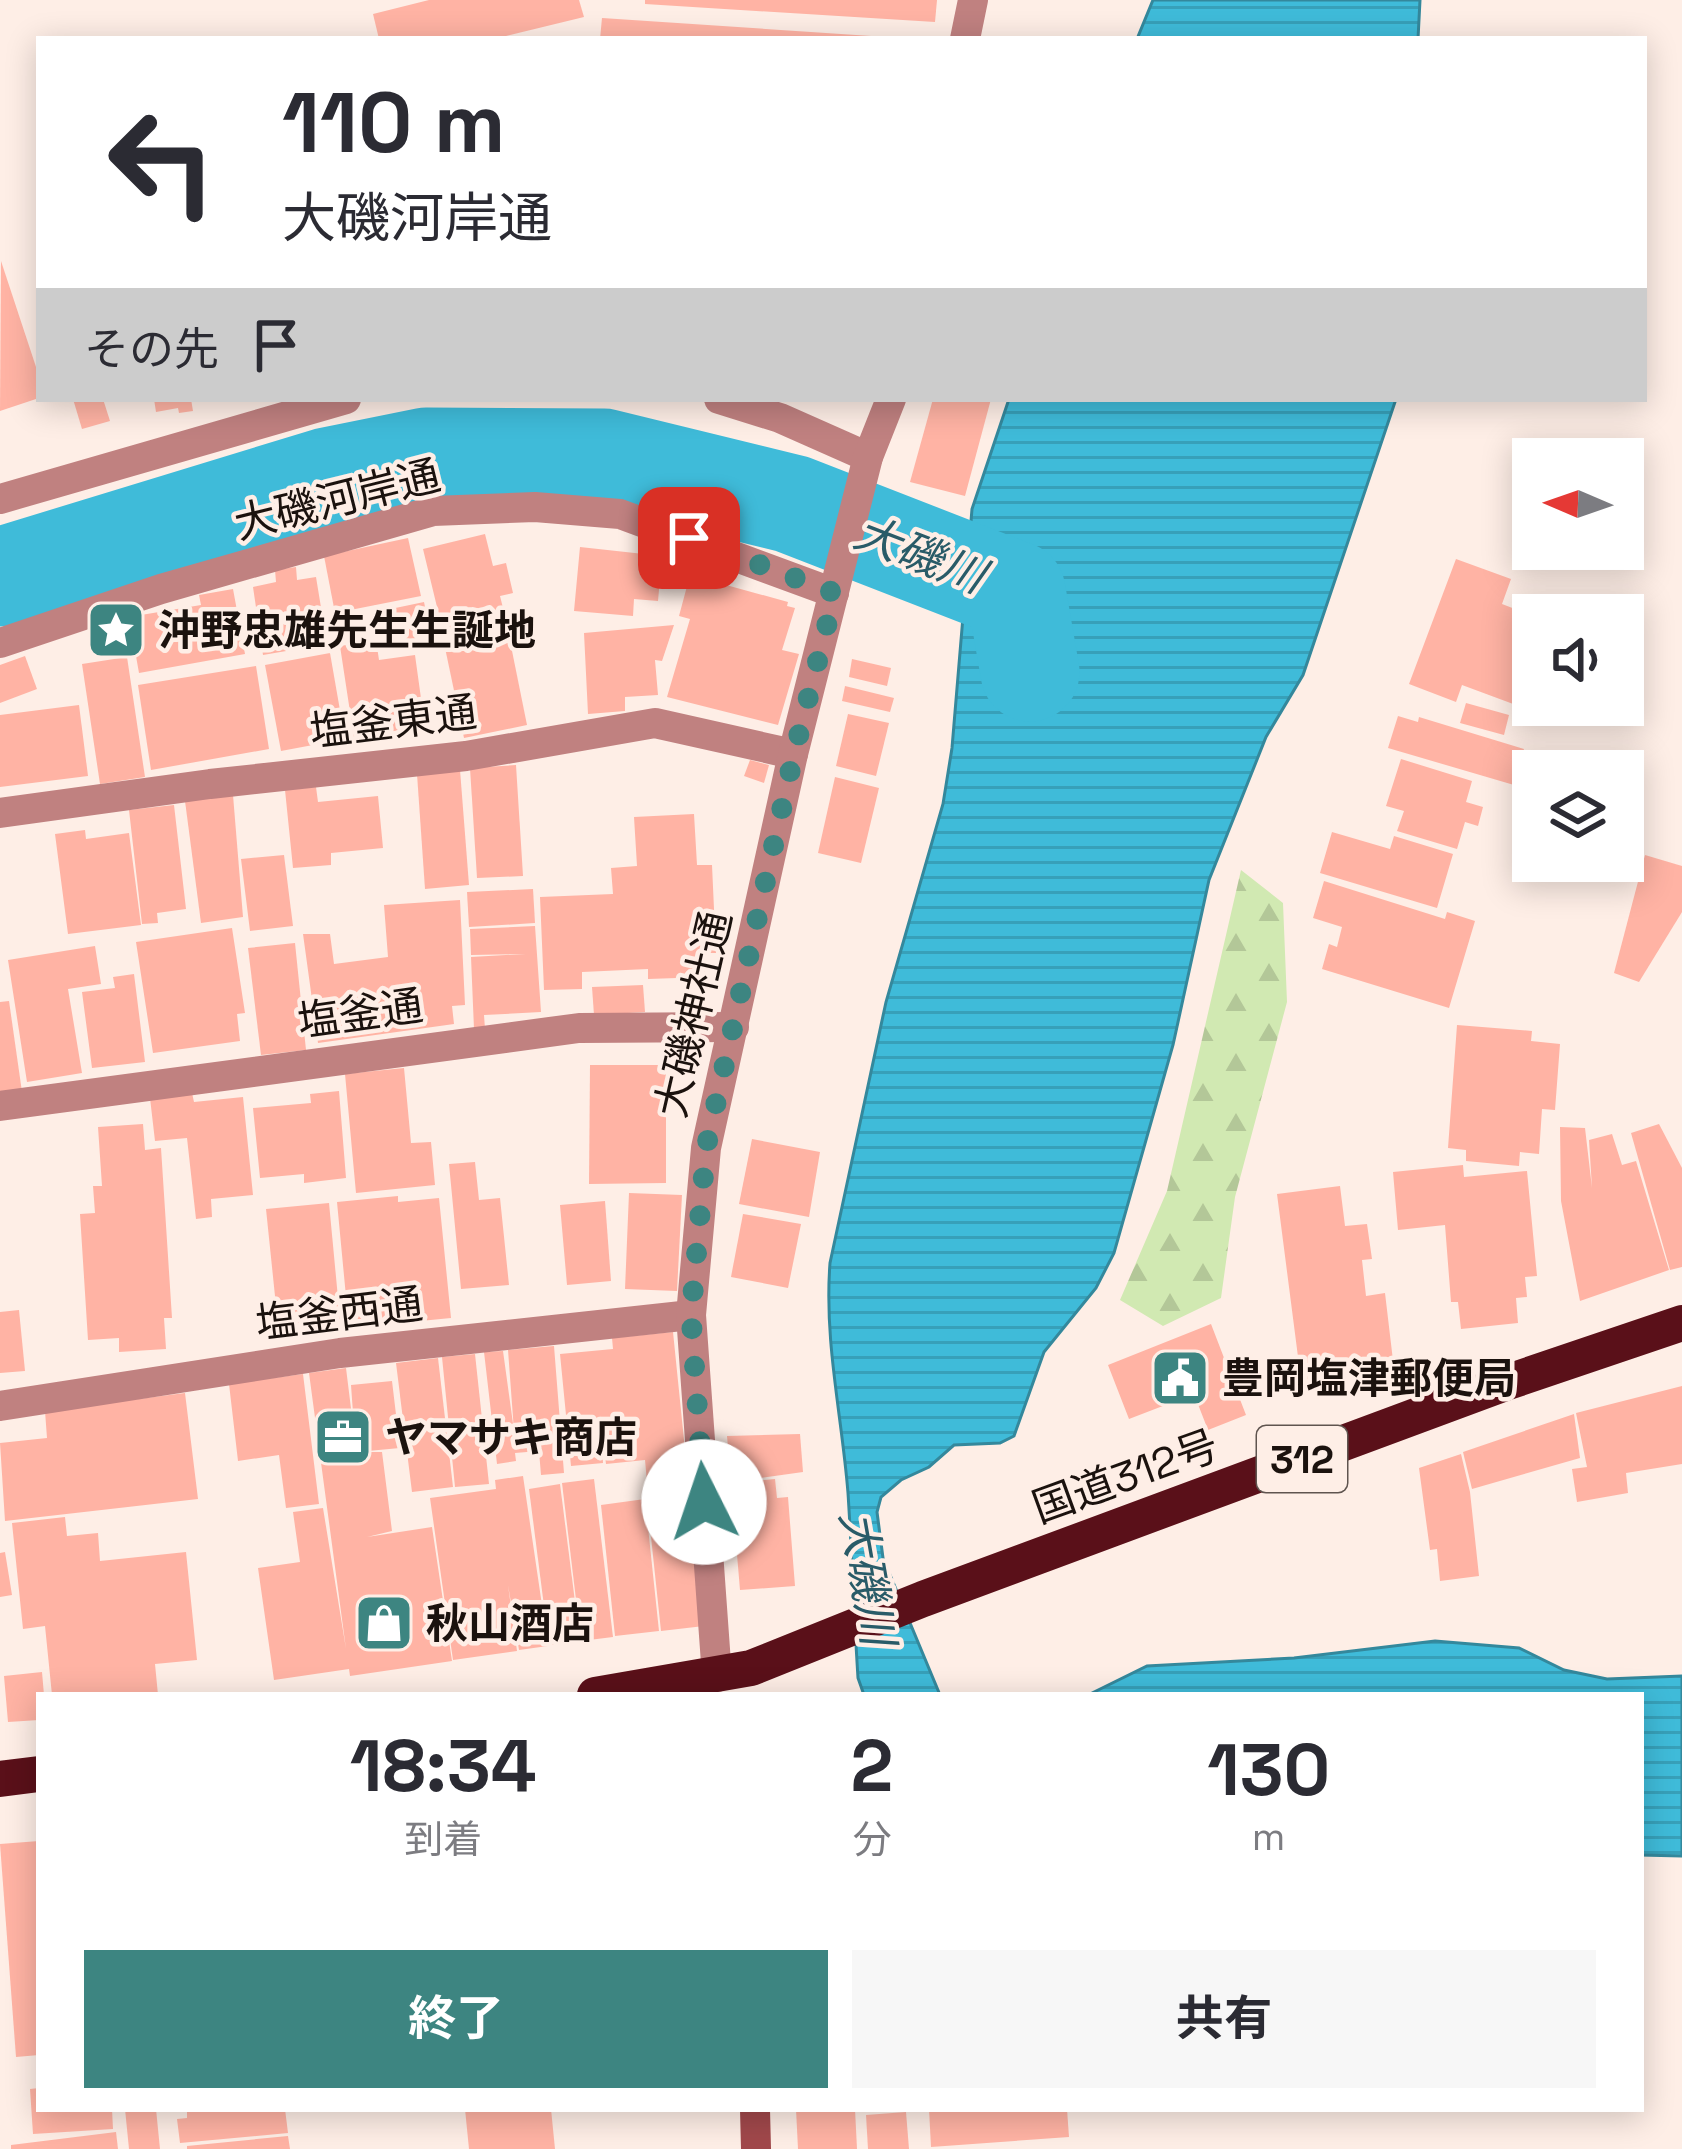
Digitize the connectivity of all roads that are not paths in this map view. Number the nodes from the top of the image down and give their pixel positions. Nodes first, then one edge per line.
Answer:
1 (973, 0) edge
2 (966, 36) edge
3 (336, 402) edge
4 (728, 402) edge
5 (890, 402) edge
6 (866, 468) junction
7 (0, 499) edge
8 (835, 593) junction
9 (0, 643) edge
10 (794, 754) junction
11 (0, 813) edge
12 (734, 1027) junction
13 (0, 1106) edge
14 (691, 1315) junction
15 (1682, 1323) edge
16 (0, 1406) edge
17 (730, 1680) edge
18 (622, 1692) edge
19 (36, 1774) edge
20 (0, 1779) edge
21 (755, 2112) edge
22 (755, 2149) edge

1 - 2 street
3 - 7 street
4 - 6 street
5 - 6 street
6 - 8 street, 大磯神社通
8 - 9 street, 大磯河岸通
8 - 10 street, 大磯神社通
10 - 11 street, 塩釜東通
10 - 12 street, 大磯神社通
12 - 13 street, 塩釜通
12 - 14 street, 大磯神社通
14 - 16 street, 塩釜西通
14 - 17 street, 大磯神社通
15 - 17 highway, 国道312号 / 312
17 - 18 highway, 国道312号 / 312
19 - 20 highway
21 - 22 street

